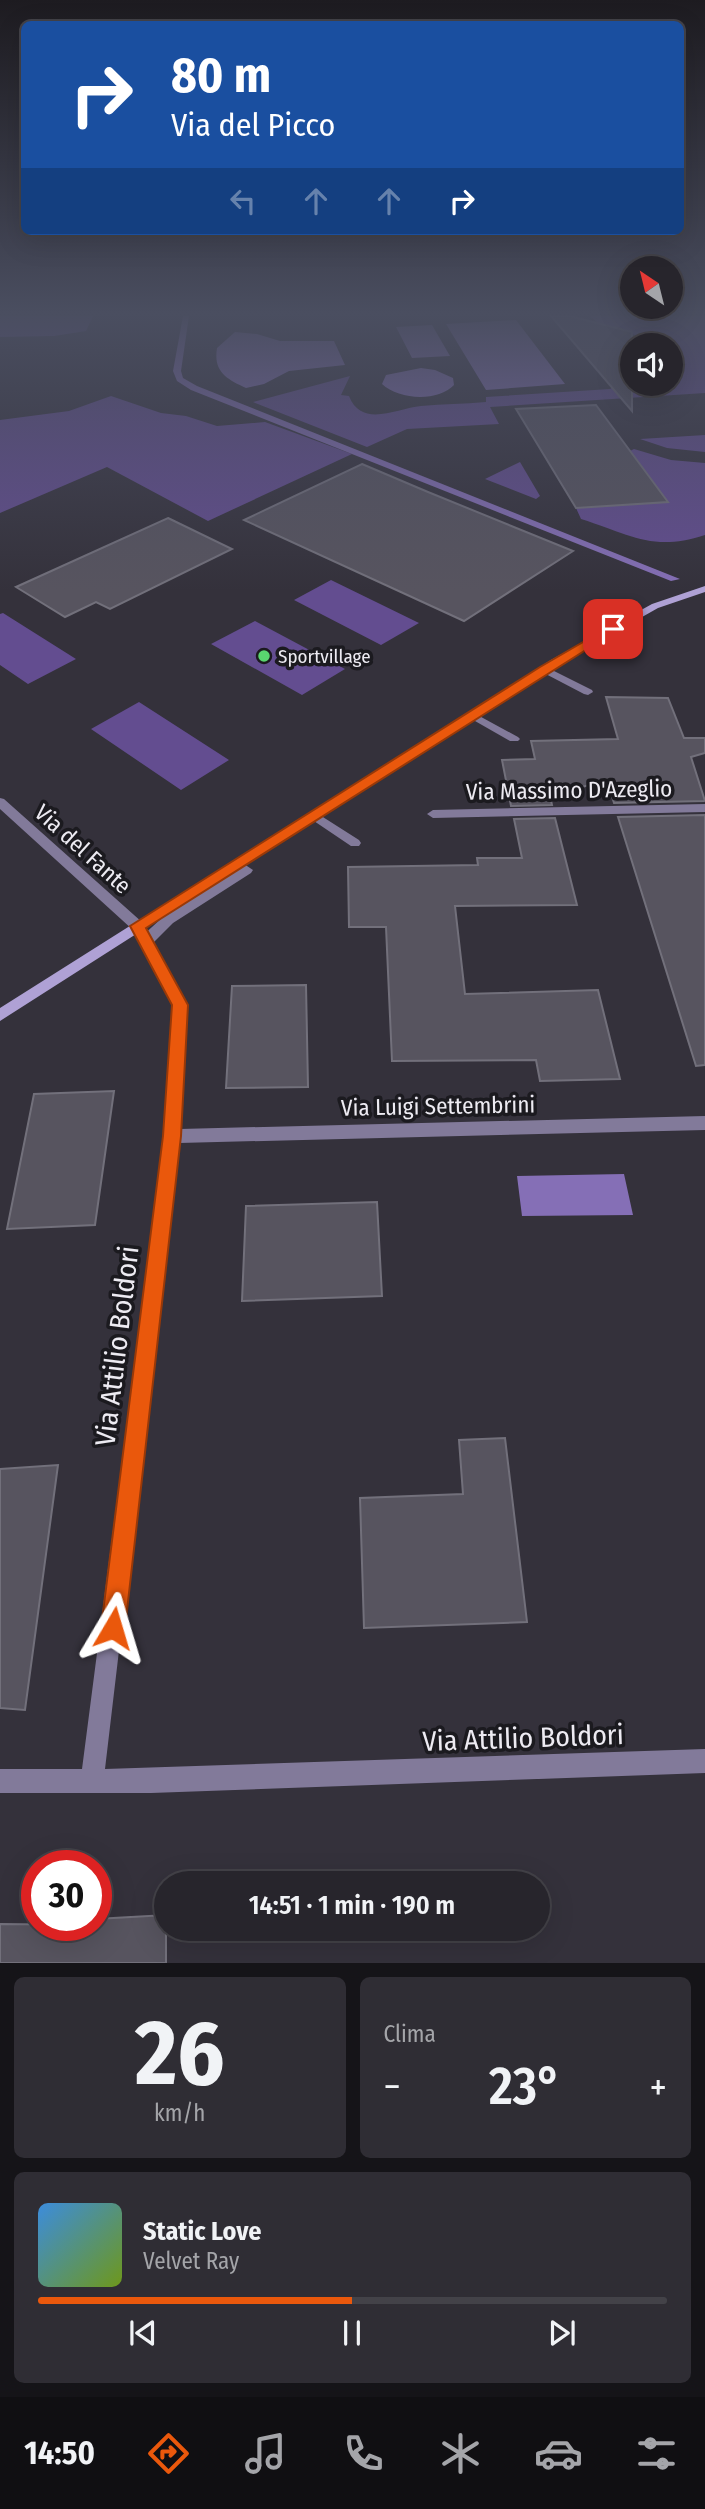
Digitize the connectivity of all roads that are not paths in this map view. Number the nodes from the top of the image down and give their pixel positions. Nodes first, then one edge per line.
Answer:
1 (705, 589) edge
2 (544, 669) junction
3 (588, 692) dead end
4 (472, 715) junction
5 (514, 739) dead end
6 (0, 802) edge
7 (705, 808) edge
8 (433, 814) dead end
9 (315, 816) junction
10 (355, 843) dead end
11 (239, 864) joint
12 (142, 934) junction
13 (0, 1015) edge
14 (705, 1123) edge
15 (172, 1136) junction
16 (705, 1761) edge
17 (0, 1782) edge
18 (92, 1782) junction

1 - 2 main road
2 - 3 street
2 - 4 main road
4 - 5 street
4 - 9 main road
6 - 12 street, Via del Fante
7 - 8 street, Via Massimo D'Azeglio
9 - 10 street
9 - 11 main road
11 - 12 street
12 - 13 main road
12 - 15 street, Via Attilio Boldori
14 - 15 street, Via Luigi Settembrini
15 - 18 street, Via Attilio Boldori
16 - 18 street, Via Attilio Boldori
17 - 18 street, Via Attilio Boldori

